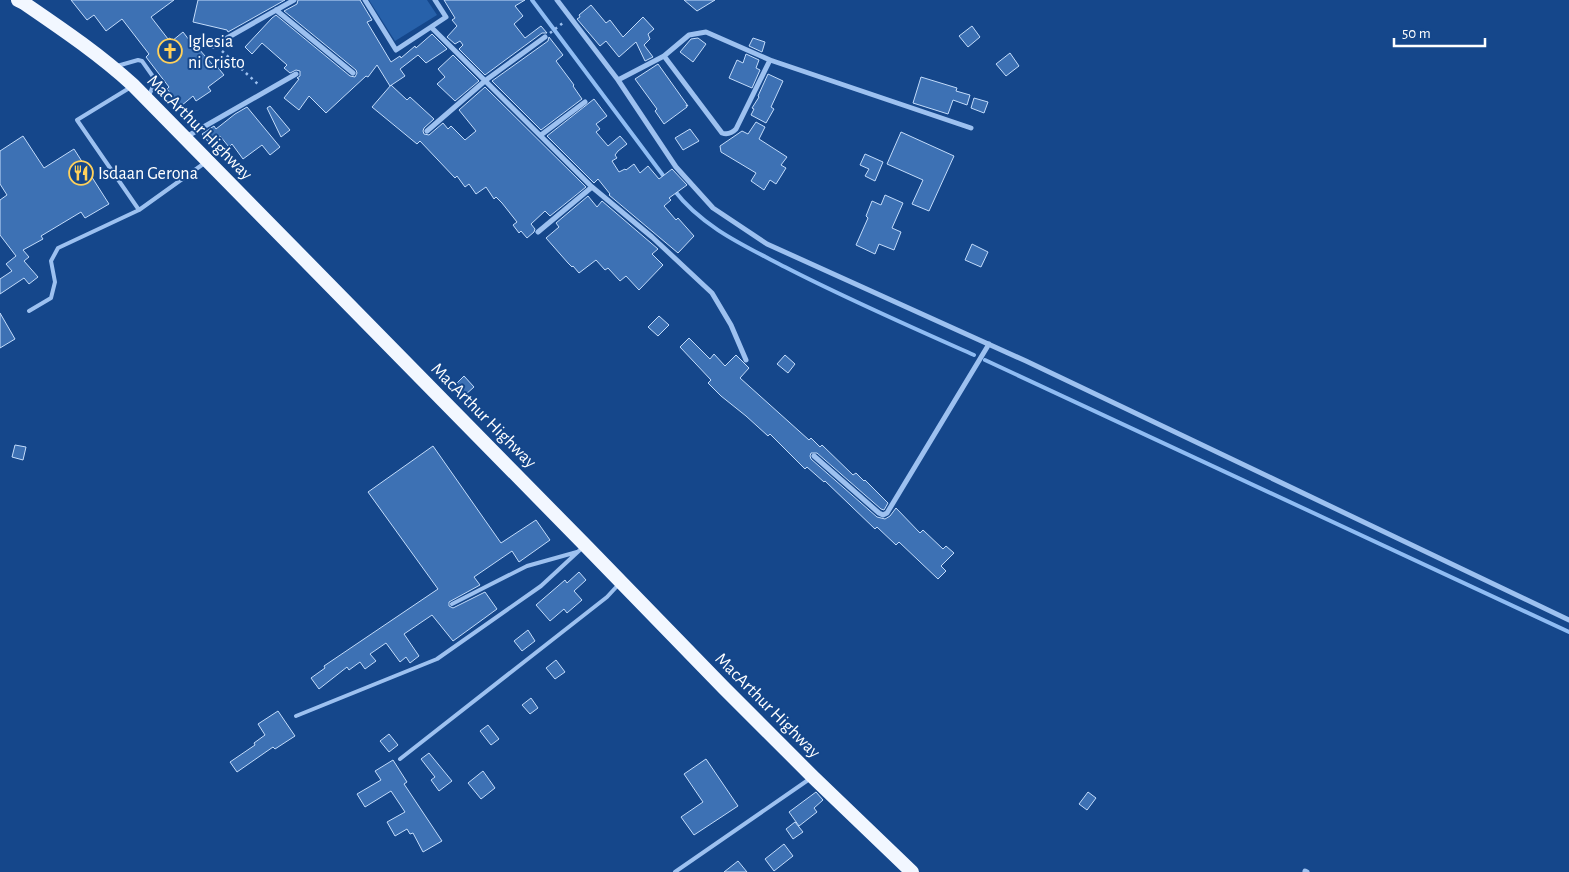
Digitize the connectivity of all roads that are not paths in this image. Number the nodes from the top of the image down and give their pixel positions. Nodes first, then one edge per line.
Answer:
1 (18, 0) edge
2 (294, 0) edge
3 (365, 0) edge
4 (435, 0) edge
5 (557, 0) edge
6 (276, 10) junction
7 (431, 26) junction
8 (545, 37) road end
9 (214, 46) road end
10 (664, 56) junction
11 (770, 60) junction
12 (113, 67) junction
13 (296, 74) dead end
14 (353, 74) dead end
15 (486, 80) junction
16 (618, 80) junction
17 (133, 85) junction
18 (148, 100) junction
19 (584, 102) dead end
20 (971, 128) dead end
21 (427, 131) dead end
22 (541, 135) junction
23 (185, 138) junction
24 (207, 161) junction
25 (592, 186) junction
26 (139, 210) junction
27 (538, 232) dead end
28 (29, 311) dead end
29 (989, 344) junction
30 (746, 360) dead end
31 (814, 456) dead end
32 (582, 548) junction
33 (621, 582) junction
34 (452, 604) dead end
35 (1569, 620) edge
36 (296, 716) dead end
37 (400, 759) dead end
38 (813, 777) junction
39 (675, 872) edge
40 (912, 872) edge

1 - 12 highway, MacArthur Highway
2 - 6 street
3 - 7 street
4 - 7 street
5 - 16 street
6 - 9 street
6 - 14 street
7 - 15 street
8 - 15 street
10 - 11 street
10 - 11 street
10 - 16 street
11 - 20 street
12 - 17 highway, MacArthur Highway
12 - 18 lane
13 - 23 street
15 - 21 street
15 - 22 street
16 - 29 street
17 - 18 highway, MacArthur Highway
17 - 26 lane
18 - 23 highway, MacArthur Highway
19 - 22 street
22 - 25 street
23 - 24 highway, MacArthur Highway
24 - 26 lane
24 - 32 highway, MacArthur Highway
25 - 27 street
25 - 30 street
26 - 28 lane
29 - 31 street
29 - 35 street
32 - 33 highway, MacArthur Highway
32 - 34 lane
32 - 36 lane
33 - 37 lane
33 - 38 highway, MacArthur Highway
38 - 39 lane
38 - 40 highway, MacArthur Highway

